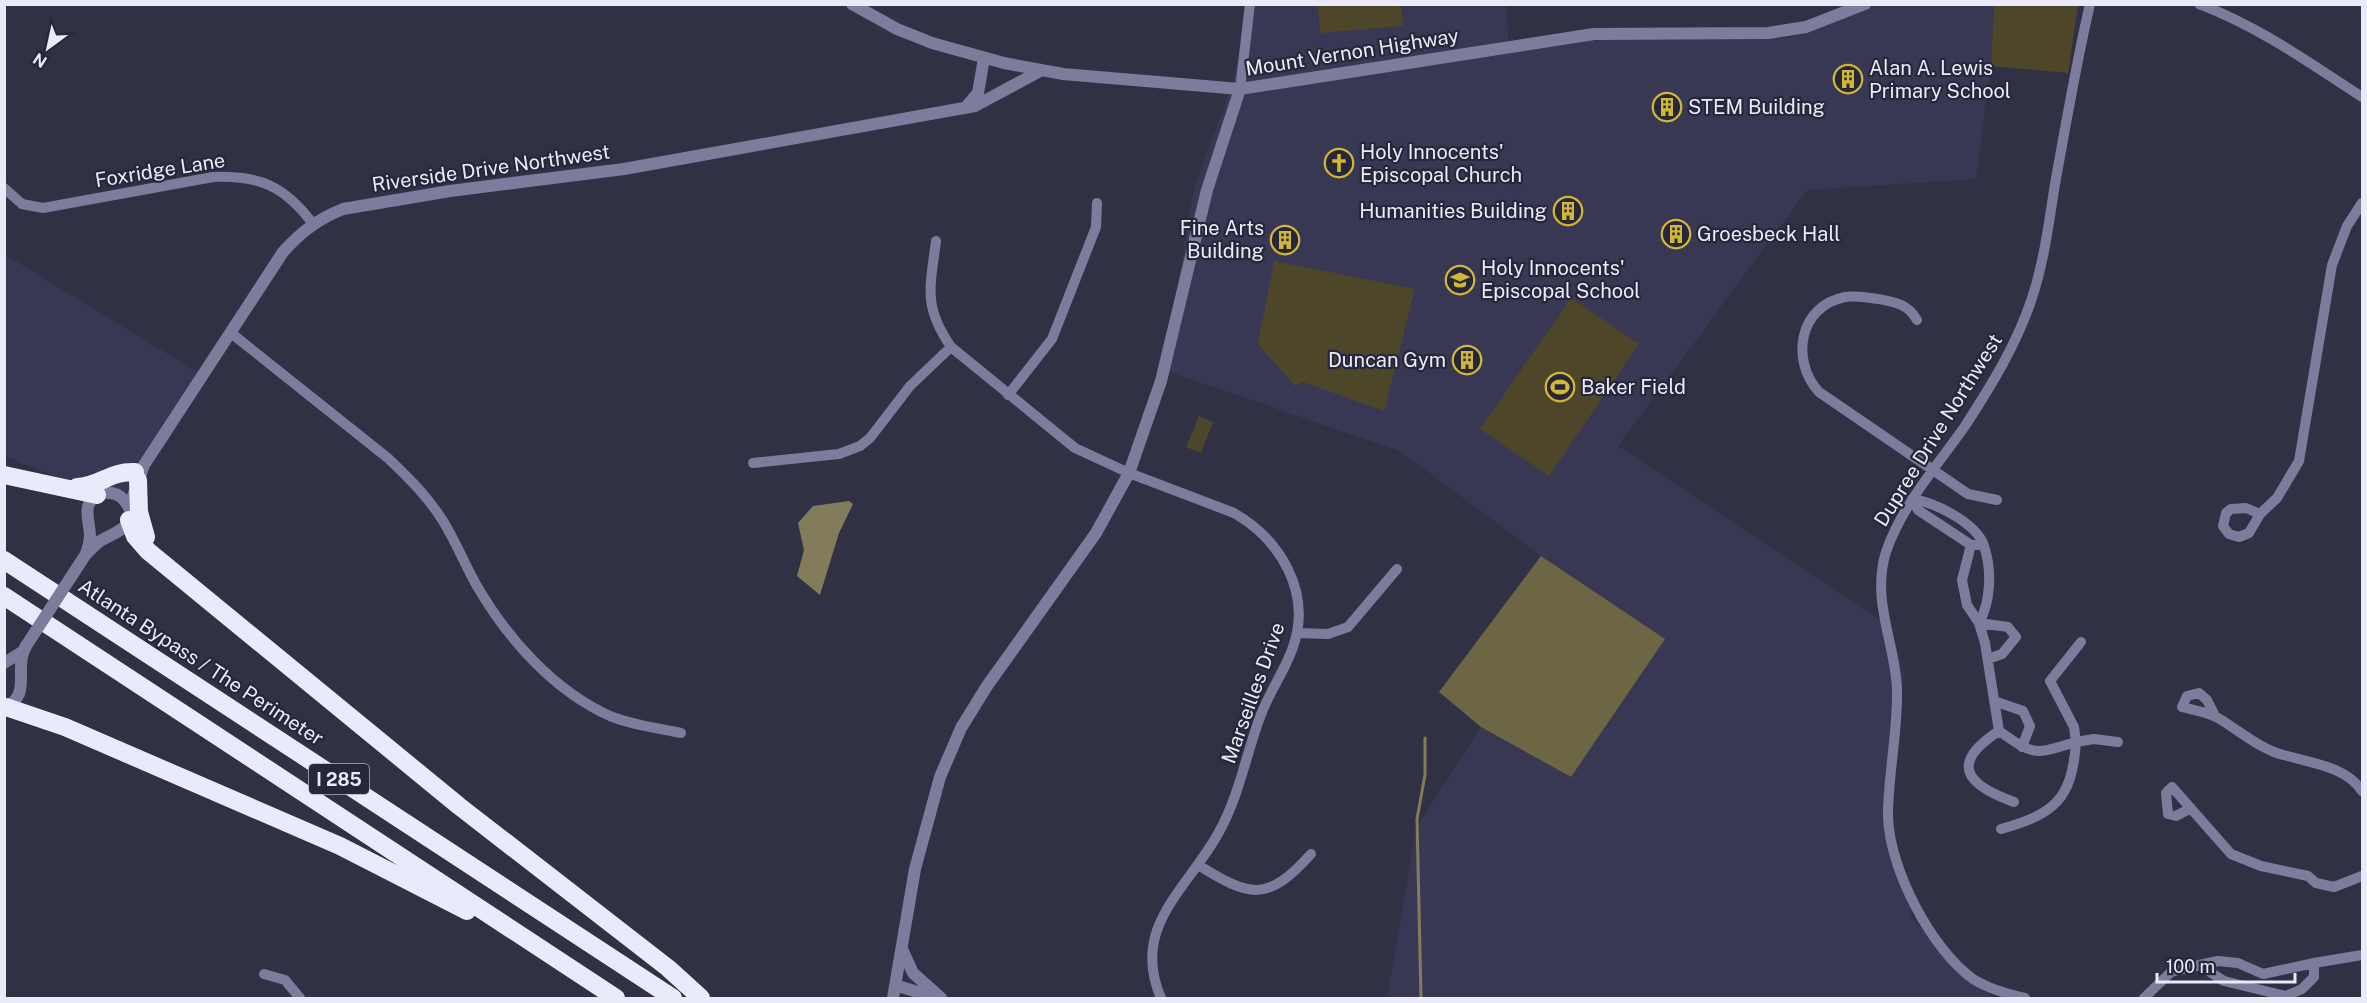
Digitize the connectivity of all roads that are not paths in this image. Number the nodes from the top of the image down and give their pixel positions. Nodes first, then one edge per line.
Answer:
1 (852, 4) edge
2 (1250, 4) edge
3 (1865, 4) edge
4 (2090, 4) edge
5 (2199, 4) edge
6 (984, 58) junction
7 (1042, 70) junction
8 (1240, 89) junction
9 (2362, 97) edge
10 (967, 106) junction
11 (4, 188) edge
12 (1097, 203) dead end
13 (2362, 203) edge
14 (313, 224) junction
15 (936, 242) dead end
16 (1917, 320) dead end
17 (231, 333) junction
18 (951, 347) junction
19 (1008, 395) junction
20 (753, 463) dead end
21 (1933, 470) junction
22 (139, 472) junction
23 (1129, 473) junction
24 (4, 476) edge
25 (61, 488) junction
26 (104, 494) junction
27 (1912, 499) junction
28 (1997, 500) dead end
29 (129, 514) junction
30 (2260, 514) dead end
31 (1984, 544) junction
32 (1971, 545) junction
33 (86, 554) junction
34 (4, 560) edge
35 (163, 564) junction
36 (1397, 569) dead end
37 (4, 596) edge
38 (1978, 623) junction
39 (1297, 633) junction
40 (2081, 642) dead end
41 (24, 649) junction
42 (1988, 659) junction
43 (4, 663) edge
44 (1994, 701) junction
45 (5, 711) edge
46 (2215, 716) dead end
47 (1999, 731) junction
48 (681, 733) dead end
49 (2076, 742) junction
50 (2118, 742) dead end
51 (2022, 747) junction
52 (2361, 784) edge
53 (2014, 802) dead end
54 (2191, 808) junction
55 (2001, 829) dead end
56 (1311, 854) dead end
57 (1198, 865) junction
58 (2362, 876) edge
59 (902, 948) junction
60 (541, 949) junction
61 (2362, 955) edge
62 (2314, 963) junction
63 (2199, 965) junction
64 (264, 974) dead end
65 (895, 985) junction
66 (919, 996) edge
67 (300, 999) edge
68 (616, 999) edge
69 (673, 999) edge
70 (701, 999) edge
71 (893, 999) edge
72 (939, 999) edge
73 (1161, 999) edge
74 (2025, 999) edge
75 (2144, 999) edge

1 - 6 street, Mount Vernon Highway
2 - 8 street
3 - 8 street, Mount Vernon Highway
4 - 21 street, Dupree Drive Northwest
5 - 9 street
6 - 7 street, Mount Vernon Highway
6 - 10 street
7 - 8 street, Mount Vernon Highway
7 - 10 street, Riverside Drive Northwest
8 - 23 street
10 - 14 street, Riverside Drive Northwest
11 - 14 street, Foxridge Lane
12 - 19 street
13 - 30 street
14 - 17 street, Riverside Drive Northwest
15 - 18 street, Marseilles Drive
16 - 21 street
17 - 22 street, Riverside Drive Northwest
17 - 48 street
18 - 19 street, Marseilles Drive
18 - 20 street
19 - 23 street, Marseilles Drive
21 - 27 street, Dupree Drive Northwest
21 - 28 street
22 - 25 highway
22 - 26 street, Riverside Drive Northwest
22 - 29 street, Riverside Drive Northwest
22 - 35 highway
23 - 39 street, Marseilles Drive
23 - 59 street
24 - 25 highway
25 - 26 highway
26 - 29 street
26 - 33 street
27 - 31 street
27 - 32 street
27 - 74 street, Dupree Drive Northwest
29 - 33 street
29 - 35 highway
31 - 32 street
31 - 38 street
32 - 38 street
33 - 41 street, bridge
34 - 69 highway, Atlanta Bypass / The Perimeter / I 285
35 - 70 highway
36 - 39 street
37 - 60 highway, I 285
38 - 42 street
38 - 42 street
39 - 57 street, Marseilles Drive
40 - 49 street
41 - 43 street
41 - 45 street
42 - 44 street
44 - 47 street
44 - 51 street
45 - 60 highway
46 - 52 street
47 - 51 street
47 - 53 street
49 - 50 street
49 - 51 street
49 - 55 street
54 - 54 street
54 - 58 street
56 - 57 street
57 - 73 street, Marseilles Drive
59 - 65 street
59 - 72 street
60 - 68 highway, I 285
61 - 62 street
62 - 63 street
62 - 63 street
63 - 75 street
64 - 67 street
65 - 66 street
65 - 71 street
66 - 72 street

